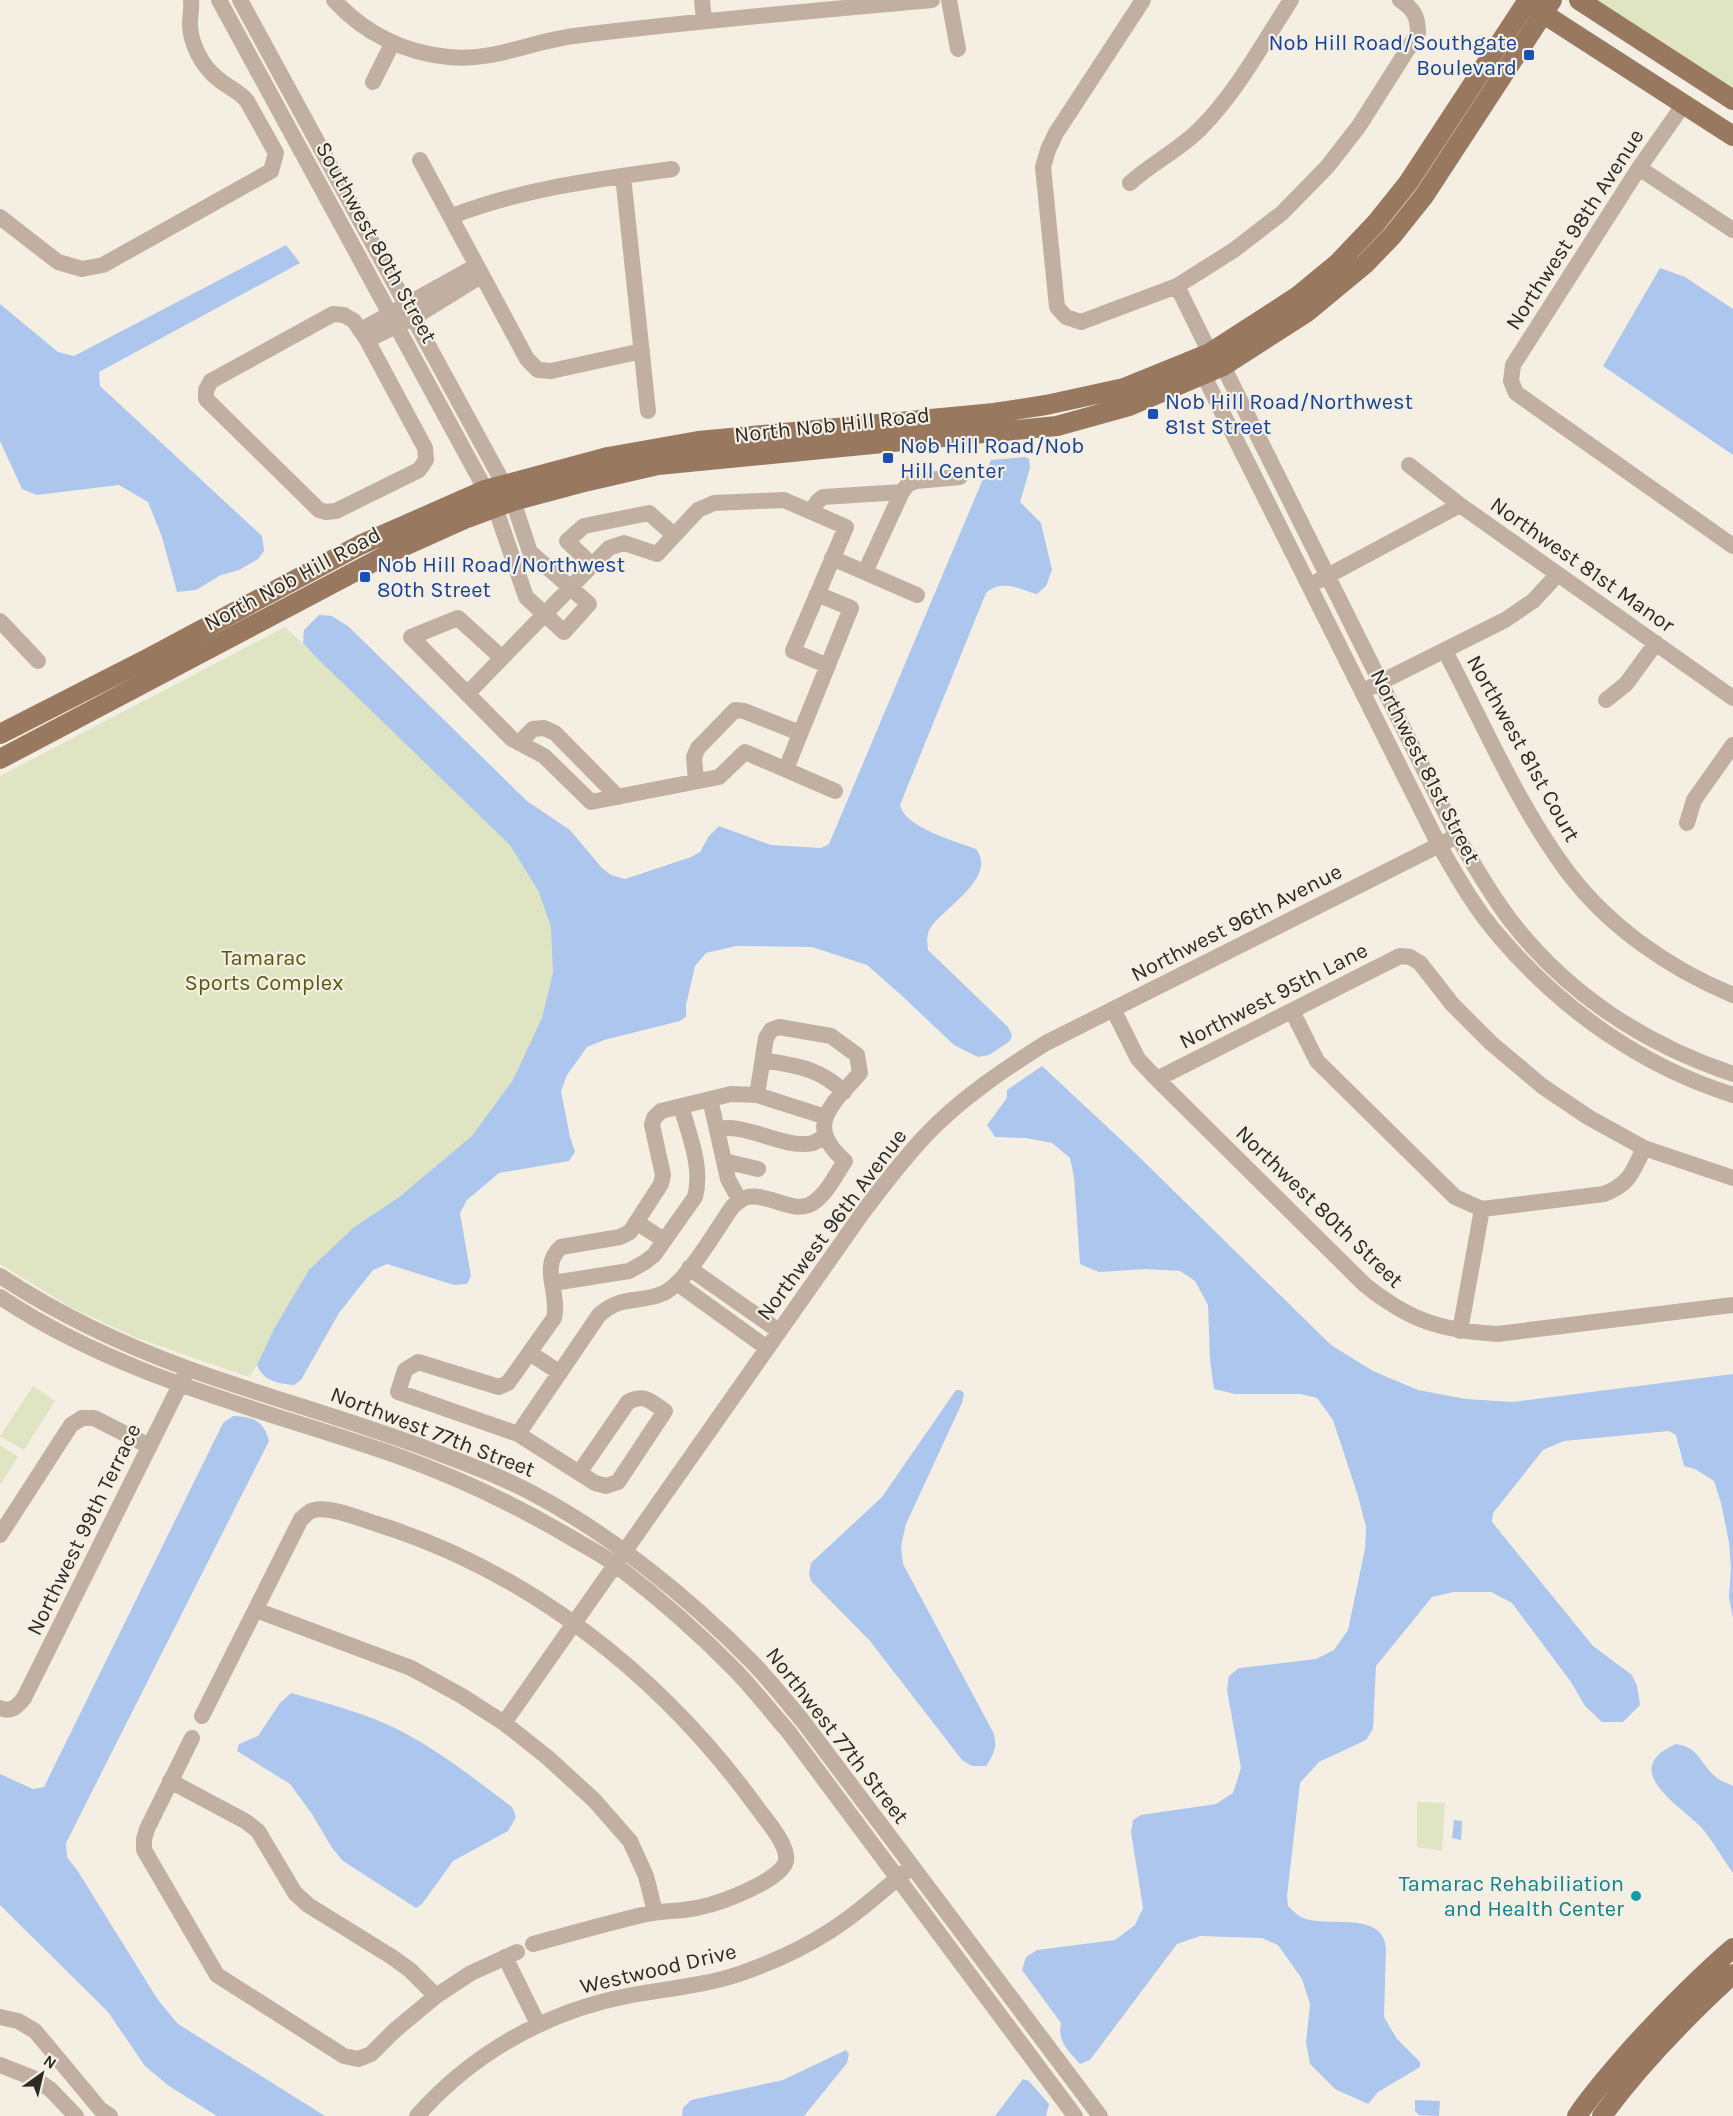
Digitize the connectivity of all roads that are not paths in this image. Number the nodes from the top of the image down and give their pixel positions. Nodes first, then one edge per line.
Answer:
1 (191, 0) edge
2 (219, 0) edge
3 (240, 0) edge
4 (334, 0) edge
5 (702, 0) edge
6 (932, 0) edge
7 (949, 0) edge
8 (1143, 0) edge
9 (1291, 0) edge
10 (1400, 0) edge
11 (1579, 0) edge
12 (1526, 1) edge
13 (1548, 7) edge
14 (704, 20) junction
15 (392, 44) junction
16 (958, 49) dead end
17 (373, 82) dead end
18 (1733, 100) edge
19 (1684, 104) junction
20 (1733, 136) edge
21 (420, 160) dead end
22 (672, 168) dead end
23 (1639, 168) junction
24 (623, 176) junction
25 (1130, 183) dead end
26 (452, 216) junction
27 (0, 217) edge
28 (1733, 230) edge
29 (478, 271) junction
30 (1177, 286) junction
31 (409, 312) junction
32 (394, 320) junction
33 (364, 335) junction
34 (642, 351) junction
35 (1216, 359) junction
36 (1204, 376) junction
37 (648, 411) dead end
38 (1409, 465) dead end
39 (960, 477) dead end
40 (902, 492) junction
41 (499, 495) junction
42 (1460, 505) junction
43 (811, 512) junction
44 (674, 535) junction
45 (1733, 546) edge
46 (832, 558) junction
47 (592, 565) junction
48 (865, 572) junction
49 (1558, 574) junction
50 (1327, 576) junction
51 (1309, 586) junction
52 (570, 587) junction
53 (817, 594) junction
54 (917, 595) dead end
55 (544, 614) junction
56 (0, 621) edge
57 (1656, 643) junction
58 (1445, 651) junction
59 (502, 658) junction
60 (38, 661) dead end
61 (828, 666) junction
62 (1380, 682) junction
63 (1362, 691) junction
64 (467, 694) junction
65 (1733, 698) edge
66 (1606, 700) dead end
67 (800, 733) junction
68 (0, 734) edge
69 (519, 743) junction
70 (1733, 745) edge
71 (0, 759) edge
72 (786, 769) junction
73 (696, 781) junction
74 (835, 791) dead end
75 (618, 797) junction
76 (1687, 823) dead end
77 (1457, 836) junction
78 (1439, 845) junction
79 (1733, 995) edge
80 (1113, 1009) junction
81 (1292, 1011) junction
82 (763, 1060) junction
83 (1733, 1075) edge
84 (1157, 1079) junction
85 (844, 1092) junction
86 (1730, 1094) edge
87 (757, 1095) junction
88 (710, 1099) junction
89 (681, 1106) junction
90 (826, 1117) junction
91 (717, 1129) junction
92 (826, 1136) junction
93 (1644, 1148) junction
94 (724, 1161) junction
95 (758, 1169) dead end
96 (1733, 1178) edge
97 (740, 1201) junction
98 (1482, 1209) junction
99 (636, 1222) junction
100 (664, 1240) junction
101 (689, 1268) junction
102 (0, 1276) edge
103 (553, 1283) junction
104 (677, 1284) junction
105 (722, 1291) junction
106 (0, 1297) edge
107 (1733, 1305) edge
108 (710, 1307) junction
109 (779, 1331) junction
110 (1460, 1331) junction
111 (767, 1348) junction
112 (530, 1353) junction
113 (188, 1368) junction
114 (560, 1373) junction
115 (180, 1385) junction
116 (518, 1434) junction
117 (149, 1446) junction
118 (579, 1473) junction
119 (0, 1535) edge
120 (619, 1558) junction
121 (256, 1610) junction
122 (575, 1623) junction
123 (8, 1708) edge
124 (202, 1716) dead end
125 (504, 1723) junction
126 (192, 1738) dead end
127 (170, 1781) junction
128 (912, 1866) junction
129 (898, 1878) junction
130 (655, 1912) junction
131 (533, 1944) dead end
132 (1733, 1948) edge
133 (1733, 1974) edge
134 (436, 1996) junction
135 (0, 2017) edge
136 (538, 2024) junction
137 (0, 2065) edge
138 (68, 2113) edge
139 (110, 2116) edge
140 (417, 2116) edge
141 (1076, 2116) edge
142 (1100, 2116) edge
143 (1577, 2116) edge
144 (1602, 2116) edge

1 - 27 street
2 - 32 street, Southwest 80th Street
3 - 31 street, Southwest 80th Street
4 - 15 street
5 - 14 street
6 - 14 street
7 - 16 street
8 - 30 street
9 - 25 street
10 - 30 street
11 - 18 main road
12 - 13 main road
12 - 35 main road, North Nob Hill Road
13 - 19 main road
13 - 35 main road, North Nob Hill Road
14 - 15 street
15 - 17 street
19 - 20 main road
19 - 23 street, Northwest 98th Avenue
21 - 26 street
22 - 24 street
23 - 28 street
23 - 45 street, Northwest 98th Avenue
24 - 26 street
24 - 34 street
26 - 29 street
29 - 31 street
29 - 34 street
30 - 35 street, Northwest 81st Street
31 - 32 street
31 - 41 street, Southwest 80th Street
32 - 33 street
32 - 41 street, Southwest 80th Street
33 - 33 street
34 - 37 street
35 - 36 main road, North Nob Hill Road
35 - 41 main road, North Nob Hill Road
35 - 50 street, Northwest 81st Street
36 - 41 main road, North Nob Hill Road
36 - 51 street, Northwest 81st Street
38 - 42 street, Northwest 81st Manor
39 - 40 street
40 - 43 street
40 - 48 street
41 - 52 street
41 - 55 street
41 - 68 main road, North Nob Hill Road
41 - 71 main road, North Nob Hill Road
42 - 49 street, Northwest 81st Manor
42 - 50 street
43 - 44 street
43 - 46 street
44 - 47 street
44 - 47 street
46 - 48 street
46 - 53 street
47 - 52 street
48 - 54 street
49 - 57 street, Northwest 81st Manor
49 - 58 street
50 - 51 street
50 - 62 street, Northwest 81st Street
51 - 63 street, Northwest 81st Street
52 - 55 street
52 - 55 street
53 - 61 street
53 - 61 street
55 - 59 street
56 - 60 street
57 - 65 street, Northwest 81st Manor
57 - 66 street
58 - 62 street
58 - 79 street, Northwest 81st Court
59 - 64 street
59 - 64 street
61 - 67 street
62 - 63 street
62 - 77 street, Northwest 81st Street
63 - 78 street, Northwest 81st Street
64 - 69 street
67 - 72 street
67 - 73 street
69 - 75 street
69 - 75 street
70 - 76 street
72 - 73 street
72 - 74 street
73 - 75 street
77 - 78 street, Northwest 96th Avenue
77 - 83 street, Northwest 81st Street
78 - 80 street, Northwest 96th Avenue
78 - 86 street, Northwest 81st Street
80 - 84 street, Northwest 80th Street
80 - 109 street, Northwest 96th Avenue
81 - 84 street, Northwest 95th Lane
81 - 93 street, Northwest 95th Lane
81 - 98 street
82 - 85 street
82 - 85 street
82 - 87 street
83 - 86 street
84 - 110 street, Northwest 80th Street
85 - 90 street
87 - 88 street
87 - 90 street
88 - 89 street
88 - 91 street
89 - 99 street
89 - 100 street
90 - 92 street
91 - 92 street
91 - 94 street
92 - 97 street
93 - 96 street
93 - 98 street
94 - 95 street
94 - 97 street
97 - 101 street
98 - 110 street
99 - 100 street
99 - 103 street
100 - 103 street
101 - 104 street
101 - 105 street
102 - 113 street, Northwest 77th Street
103 - 112 street
104 - 108 street
104 - 114 street
105 - 108 street
105 - 109 street
106 - 115 street, Northwest 77th Street
107 - 110 street, Northwest 80th Street
108 - 111 street
109 - 111 street, Northwest 96th Avenue
111 - 120 street, Northwest 96th Avenue
112 - 114 street
112 - 116 street
113 - 115 street, Northwest 99th Terrace
113 - 120 street, Northwest 77th Street
114 - 116 street
115 - 117 street, Northwest 99th Terrace
115 - 120 street, Northwest 77th Street
116 - 118 street
117 - 119 street
117 - 123 street, Northwest 99th Terrace
118 - 118 street
120 - 122 street, Northwest 96th Avenue
120 - 128 street, Northwest 77th Street
120 - 129 street, Northwest 77th Street
121 - 122 street
121 - 124 street
121 - 125 street
122 - 125 street, Northwest 96th Avenue
122 - 130 street
125 - 130 street
126 - 127 street
127 - 134 street
127 - 134 street
128 - 129 street, Westwood Drive
128 - 142 street, Northwest 77th Street
129 - 136 street, Westwood Drive
129 - 141 street, Northwest 77th Street
130 - 131 street
132 - 143 main road
133 - 144 main road
134 - 136 street
135 - 139 street
136 - 140 street, Westwood Drive
137 - 138 street

